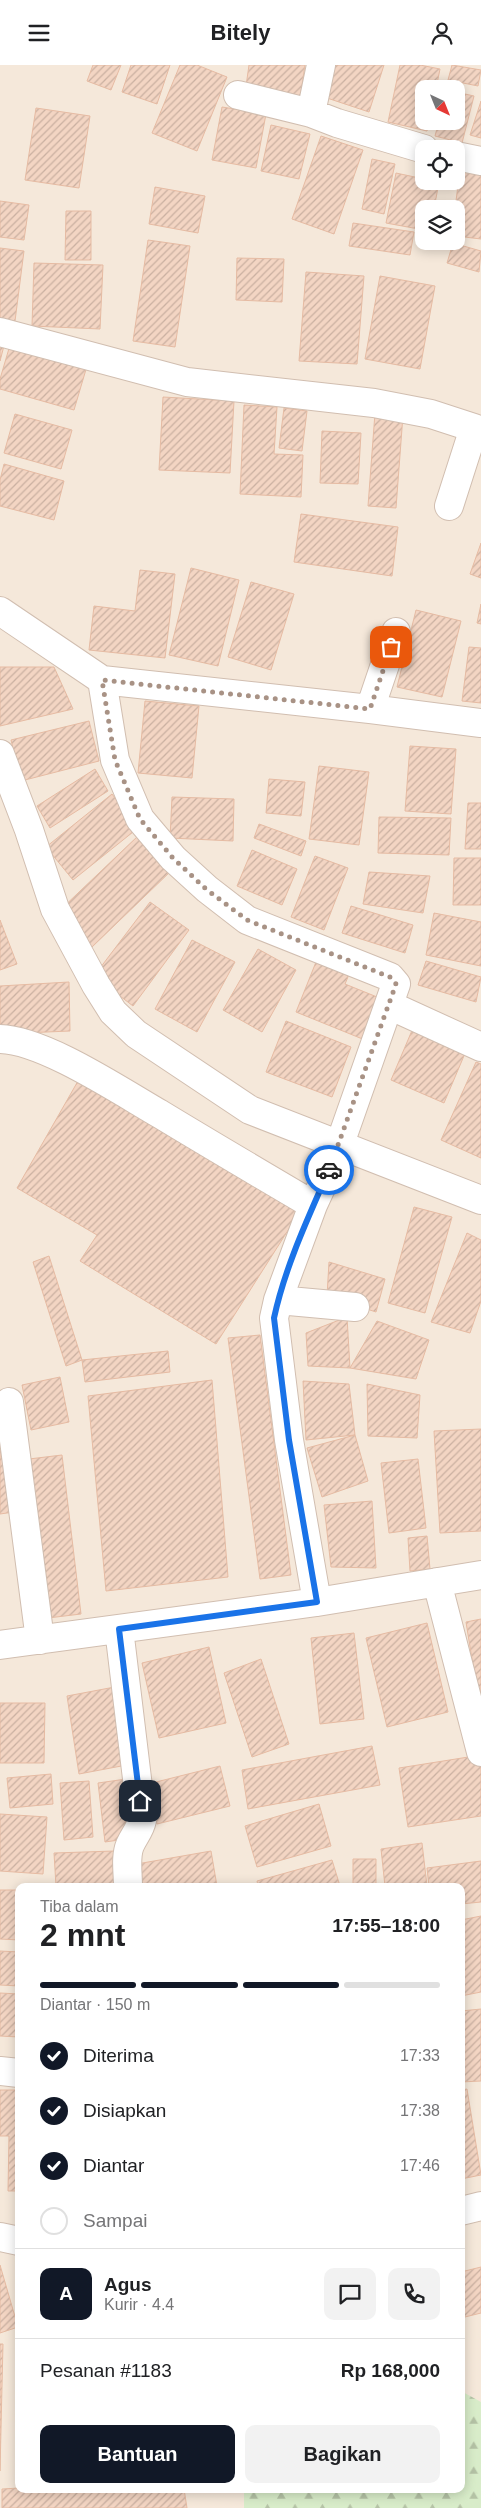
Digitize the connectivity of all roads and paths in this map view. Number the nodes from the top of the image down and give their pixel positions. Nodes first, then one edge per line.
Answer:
1 (321, 65) edge
2 (238, 95) dead end
3 (311, 113) junction
4 (415, 146) edge
5 (465, 158) edge
6 (481, 161) edge
7 (0, 331) edge
8 (478, 431) edge
9 (449, 507) dead end
10 (0, 611) edge
11 (396, 632) dead end
12 (102, 680) junction
13 (370, 709) junction
14 (481, 723) edge
15 (0, 754) edge
16 (390, 1005) junction
17 (0, 1039) edge
18 (481, 1047) edge
19 (338, 1149) junction
20 (481, 1200) edge
21 (315, 1201) junction
22 (278, 1299) junction
23 (355, 1307) dead end
24 (9, 1402) dead end
25 (481, 1575) edge
26 (437, 1583) junction
27 (317, 1602) junction
28 (119, 1629) junction
29 (40, 1640) junction
30 (0, 1645) edge
31 (481, 1752) edge
32 (128, 1883) edge
33 (0, 2071) edge
34 (15, 2073) edge
35 (481, 2206) edge
36 (465, 2210) edge
37 (0, 2237) edge
38 (15, 2240) edge

1 - 3 street
2 - 3 street
3 - 4 street
5 - 6 street
7 - 8 street
8 - 9 street
10 - 12 street
11 - 13 street
12 - 13 street
12 - 16 street
13 - 14 street
15 - 19 street
16 - 18 street
16 - 19 street
17 - 21 street
19 - 20 street
19 - 21 street
21 - 22 street
22 - 23 street
22 - 27 street
24 - 29 street
25 - 26 street
26 - 27 street
26 - 31 street
27 - 28 street
28 - 29 street
28 - 32 street
29 - 30 street
33 - 34 street
35 - 36 street
37 - 38 street

